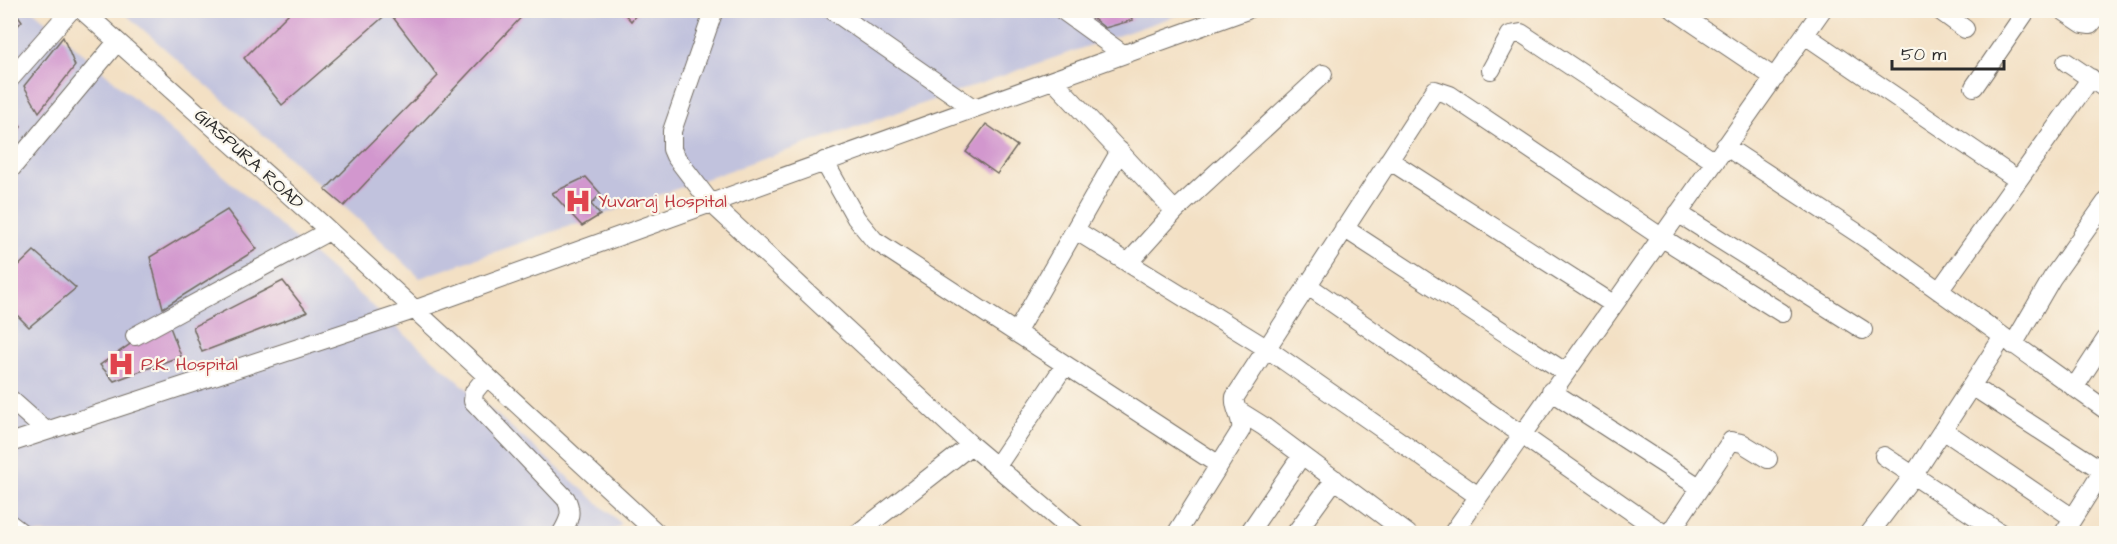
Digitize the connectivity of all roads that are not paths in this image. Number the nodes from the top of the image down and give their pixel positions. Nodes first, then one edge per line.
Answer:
1 (71, 10) edge
2 (82, 10) edge
3 (714, 10) edge
4 (832, 10) edge
5 (1062, 10) edge
6 (1674, 10) edge
7 (1939, 10) edge
8 (2027, 10) edge
9 (2062, 10) edge
10 (2103, 10) edge
11 (1241, 11) edge
12 (1818, 12) edge
13 (1965, 29) dead end
14 (1805, 35) junction
15 (117, 42) junction
16 (1123, 54) junction
17 (2066, 62) dead end
18 (1491, 70) dead end
19 (1323, 74) dead end
20 (10, 78) edge
21 (1775, 78) junction
22 (2091, 78) junction
23 (1053, 80) junction
24 (1974, 87) dead end
25 (2106, 89) edge
26 (973, 108) junction
27 (1725, 146) junction
28 (1120, 151) junction
29 (1389, 160) junction
30 (824, 161) junction
31 (1715, 162) junction
32 (10, 170) edge
33 (2018, 180) junction
34 (710, 202) junction
35 (2106, 202) edge
36 (1175, 211) junction
37 (1678, 213) junction
38 (1344, 228) junction
39 (1075, 230) junction
40 (329, 231) junction
41 (1661, 237) junction
42 (1128, 263) junction
43 (1307, 285) junction
44 (1939, 291) junction
45 (1613, 304) junction
46 (414, 310) junction
47 (1782, 313) dead end
48 (1863, 330) dead end
49 (1016, 333) junction
50 (135, 336) dead end
51 (2106, 339) edge
52 (2008, 341) junction
53 (1266, 348) junction
54 (1065, 364) junction
55 (1565, 372) junction
56 (487, 376) junction
57 (1972, 386) junction
58 (2074, 388) junction
59 (1551, 391) junction
60 (10, 399) edge
61 (2106, 410) edge
62 (1239, 411) junction
63 (1943, 430) junction
64 (46, 431) junction
65 (1522, 433) junction
66 (10, 443) edge
67 (971, 445) junction
68 (1302, 455) junction
69 (1884, 456) dead end
70 (1768, 459) dead end
71 (1219, 465) junction
72 (997, 466) junction
73 (2105, 468) edge
74 (1913, 476) junction
75 (1335, 479) junction
76 (1699, 488) junction
77 (1478, 496) junction
78 (2073, 518) junction
79 (10, 524) edge
80 (649, 531) edge
81 (861, 532) edge
82 (23, 534) edge
83 (561, 534) edge
84 (1076, 534) edge
85 (1176, 534) edge
86 (1248, 534) edge
87 (1295, 534) edge
88 (1408, 534) edge
89 (1452, 534) edge
90 (1664, 534) edge
91 (1670, 534) edge
92 (1869, 534) edge
93 (2002, 534) edge
94 (2063, 534) edge

1 - 20 street
2 - 15 street, GIASPURA ROAD
3 - 34 street
4 - 26 street
5 - 16 street
6 - 21 street
7 - 13 street
8 - 24 street
9 - 10 street
11 - 16 street
12 - 14 street
14 - 21 street
14 - 33 street
15 - 32 street
15 - 40 street, GIASPURA ROAD
16 - 23 street
17 - 22 street
18 - 31 street
19 - 36 street
21 - 27 street
22 - 25 street
22 - 33 street
23 - 26 street
23 - 28 street
26 - 30 street
27 - 31 street
27 - 44 street
28 - 36 street
28 - 39 street
29 - 38 street
29 - 41 street
29 - 45 street
30 - 34 street
30 - 49 street
31 - 37 street
33 - 44 street
34 - 46 street
34 - 67 street
35 - 52 street
36 - 42 street
37 - 41 street
37 - 48 street
38 - 43 street
38 - 55 street
39 - 42 street
39 - 49 street
40 - 46 street, GIASPURA ROAD
40 - 50 street
41 - 45 street
41 - 47 street
42 - 53 street
43 - 53 street
43 - 65 street
44 - 52 street
45 - 55 street
46 - 56 street, GIASPURA ROAD
46 - 64 street
49 - 54 street
51 - 58 street
52 - 57 street
52 - 58 street
53 - 62 street
53 - 77 street
54 - 71 street
54 - 72 street
55 - 59 street
56 - 80 street, GIASPURA ROAD
56 - 83 street
57 - 63 street
57 - 73 street
58 - 61 street
59 - 65 street
59 - 76 street
60 - 64 street
62 - 68 street
62 - 71 street
63 - 74 street
63 - 78 street
64 - 66 street
65 - 77 street
65 - 90 street
67 - 72 street
67 - 81 street
68 - 75 street
68 - 86 street
69 - 74 street
70 - 76 street
71 - 85 street
72 - 84 street
73 - 78 street
74 - 92 street
74 - 93 street
75 - 87 street
75 - 88 street
76 - 91 street
77 - 89 street
78 - 94 street
79 - 82 street

